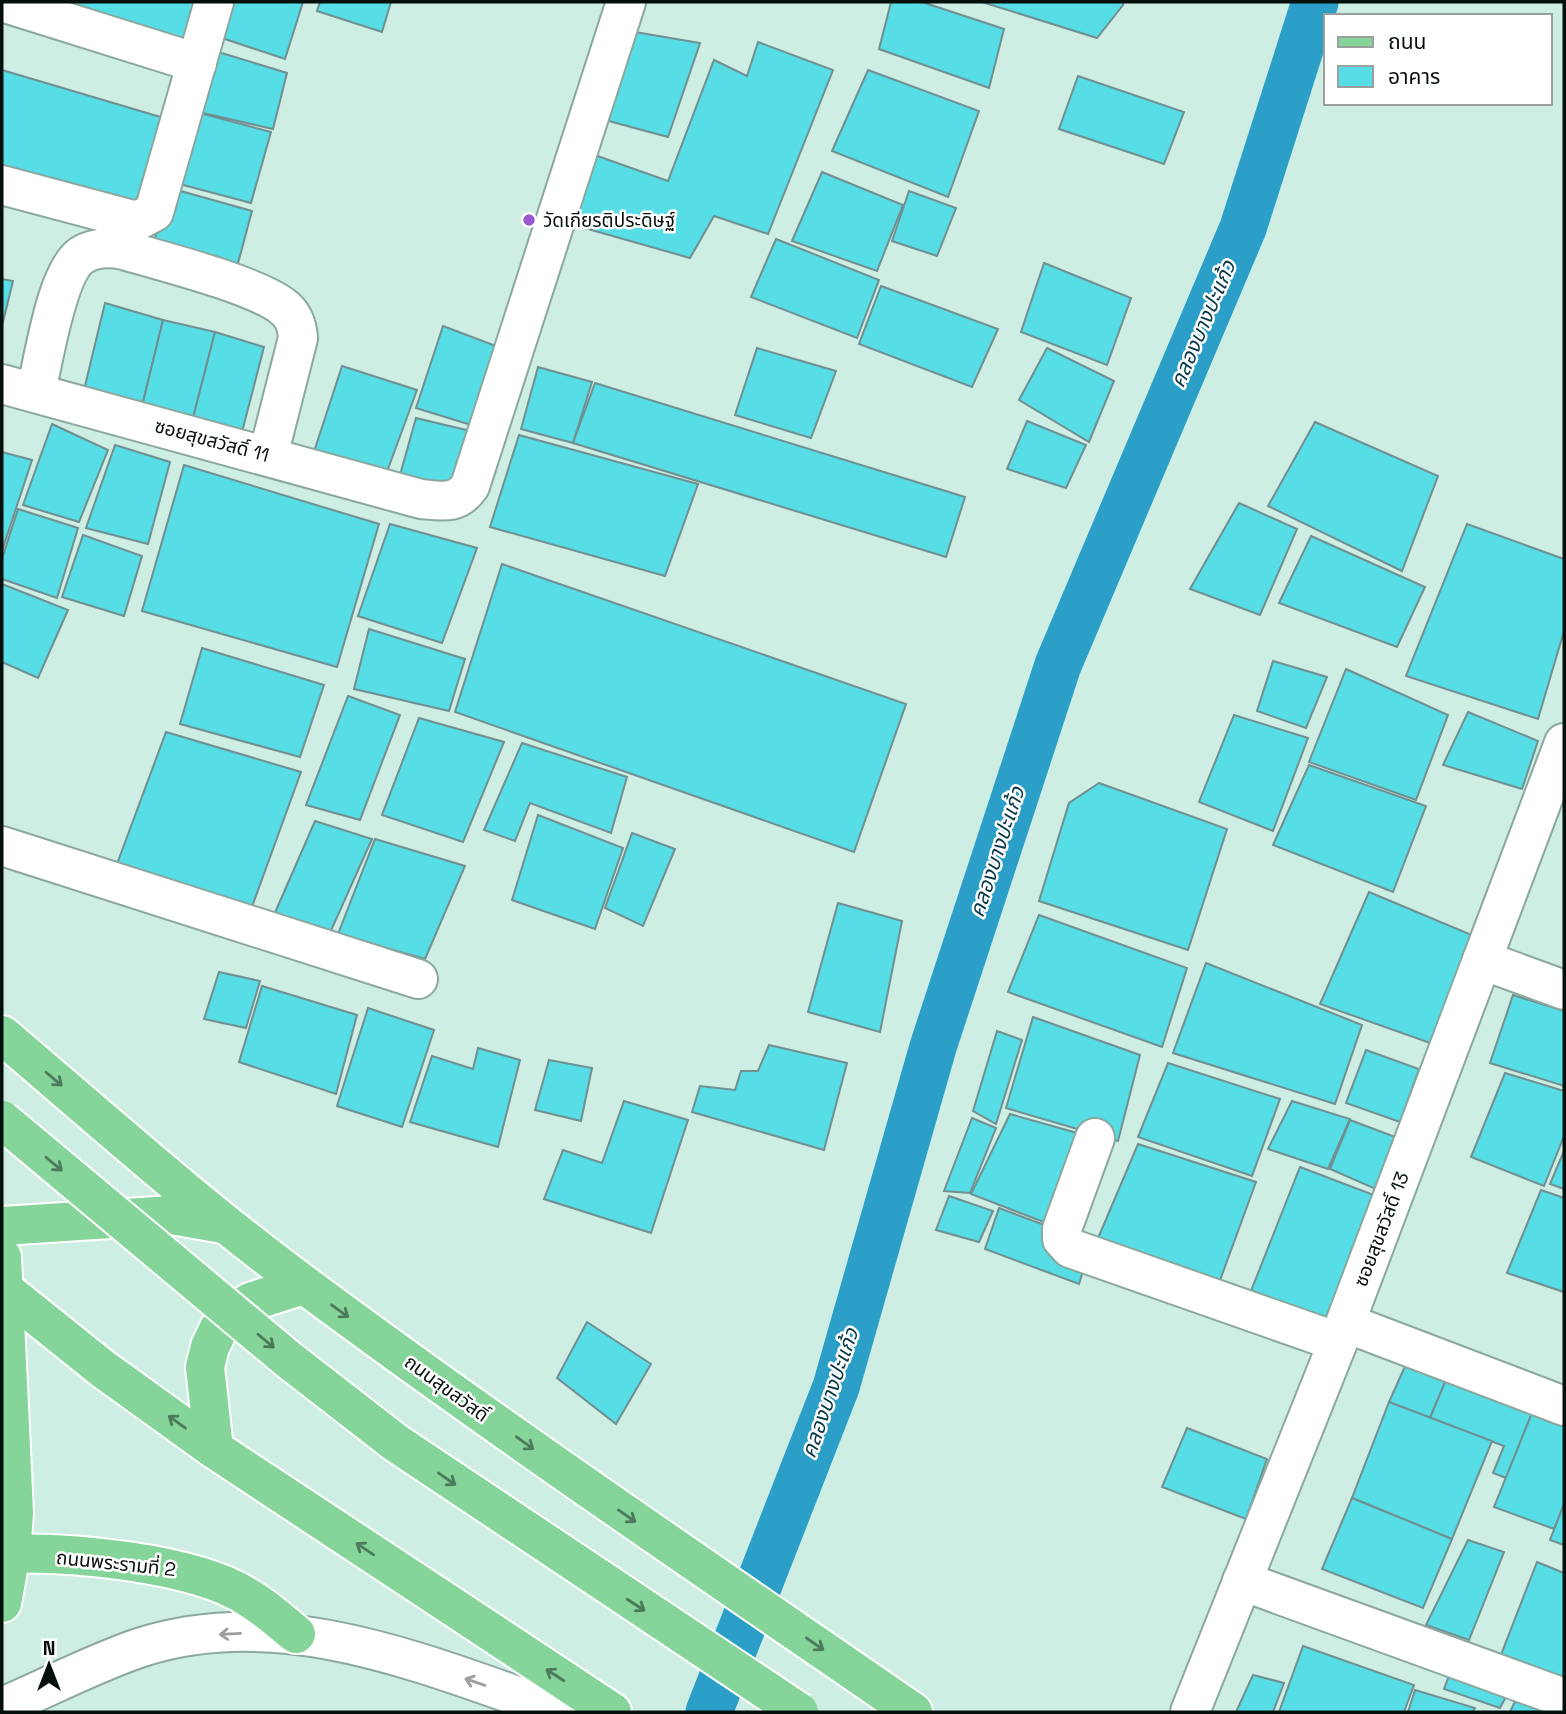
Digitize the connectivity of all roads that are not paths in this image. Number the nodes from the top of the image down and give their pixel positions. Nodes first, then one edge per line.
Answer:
1 (2, 2) edge
2 (214, 2) edge
3 (626, 2) edge
4 (197, 63) junction
5 (2, 186) edge
6 (19, 388) edge
7 (268, 456) junction
8 (1564, 743) edge
9 (2, 846) edge
10 (1482, 960) junction
11 (418, 979) dead end
12 (1564, 990) edge
13 (2, 1035) edge
14 (2, 1120) edge
15 (1095, 1138) dead end
16 (227, 1224) junction
17 (2, 1226) edge
18 (3, 1278) edge
19 (304, 1285) junction
20 (1342, 1333) junction
21 (1564, 1406) edge
22 (214, 1449) junction
23 (8, 1506) edge
24 (7, 1554) edge
25 (1242, 1581) junction
26 (2, 1603) edge
27 (296, 1634) junction
28 (1564, 1698) edge
29 (2, 1707) edge
30 (563, 1712) edge
31 (612, 1712) edge
32 (799, 1712) edge
33 (914, 1712) edge
34 (1190, 1712) edge

1 - 4 street
2 - 4 street
3 - 7 street, ซอยสุขสวัสดิ์ 11
4 - 5 street
6 - 7 street, ซอยสุขสวัสดิ์ 11
6 - 7 street
8 - 10 street, ซอยสุขสวัสดิ์ 13
9 - 11 street
10 - 12 street
10 - 20 street, ซอยสุขสวัสดิ์ 13
13 -> 16 main road, ถนนสุขสวัสดิ์
14 -> 32 main road, bridge
15 - 20 street
16 - 17 main road
16 - 19 main road, ถนนสุขสวัสดิ์
22 -> 18 main road
18 - 23 main road
19 - 22 main road
19 -> 33 main road, ถนนสุขสวัสดิ์
20 - 21 street
20 - 25 street, ซอยสุขสวัสดิ์ 13
31 -> 22 main road
23 - 24 main road
24 - 26 main road
24 - 27 main road, ถนนพระรามที่ 2
25 - 28 street
25 - 34 street, ซอยสุขสวัสดิ์ 13
27 -> 29 street, ถนนพระรามที่ 2
30 -> 27 street, ถนนพระรามที่ 2

